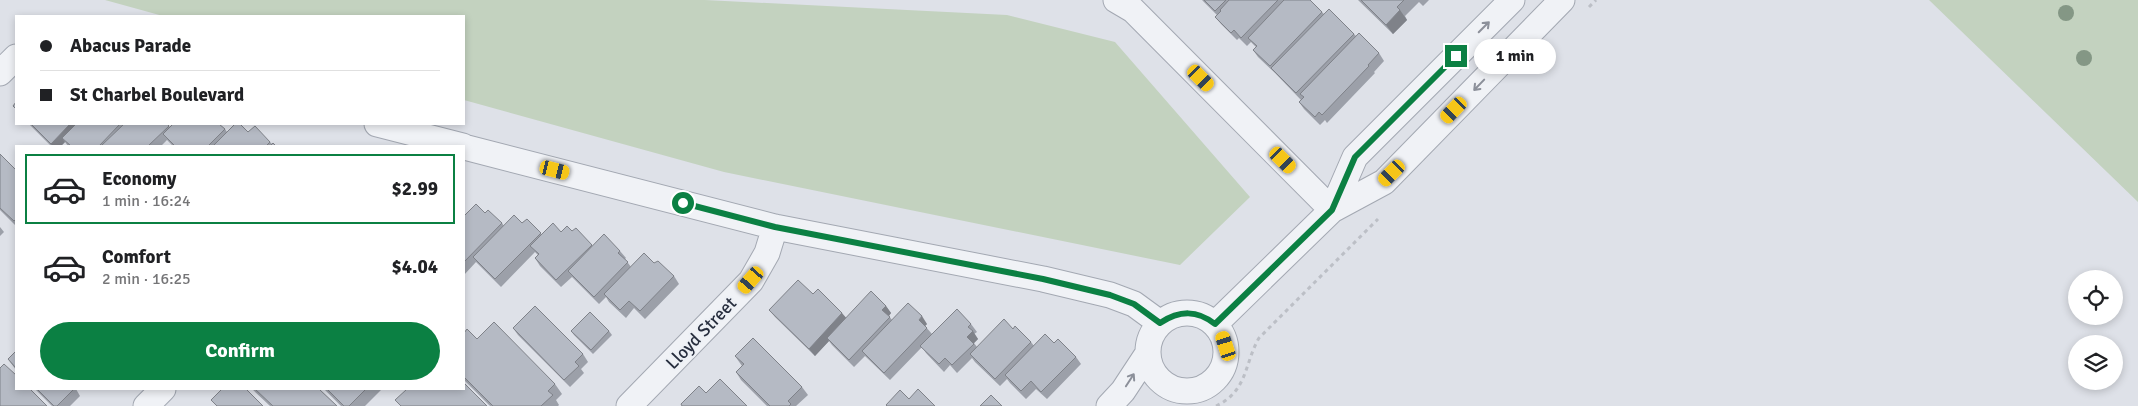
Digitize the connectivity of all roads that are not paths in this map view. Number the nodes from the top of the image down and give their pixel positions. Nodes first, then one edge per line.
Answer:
1 (1116, 0) edge
2 (1512, 0) edge
3 (1562, 0) edge
4 (15, 58) edge
5 (0, 73) edge
6 (384, 133) edge
7 (457, 145) edge
8 (465, 147) edge
9 (1332, 210) junction
10 (775, 227) junction
11 (1160, 323) junction
12 (1215, 324) junction
13 (1148, 353) junction
14 (162, 390) edge
15 (1171, 398) edge
16 (146, 406) edge
17 (629, 406) edge
18 (1109, 406) edge

1 - 9 street
9 -> 2 street
3 -> 9 street
4 - 5 street
6 - 7 street
8 - 10 street
9 - 12 street
10 - 11 street
10 - 17 street, Lloyd Street
11 - 12 street
11 - 13 street
12 - 15 street
13 - 15 street
18 -> 13 street
14 - 16 street

